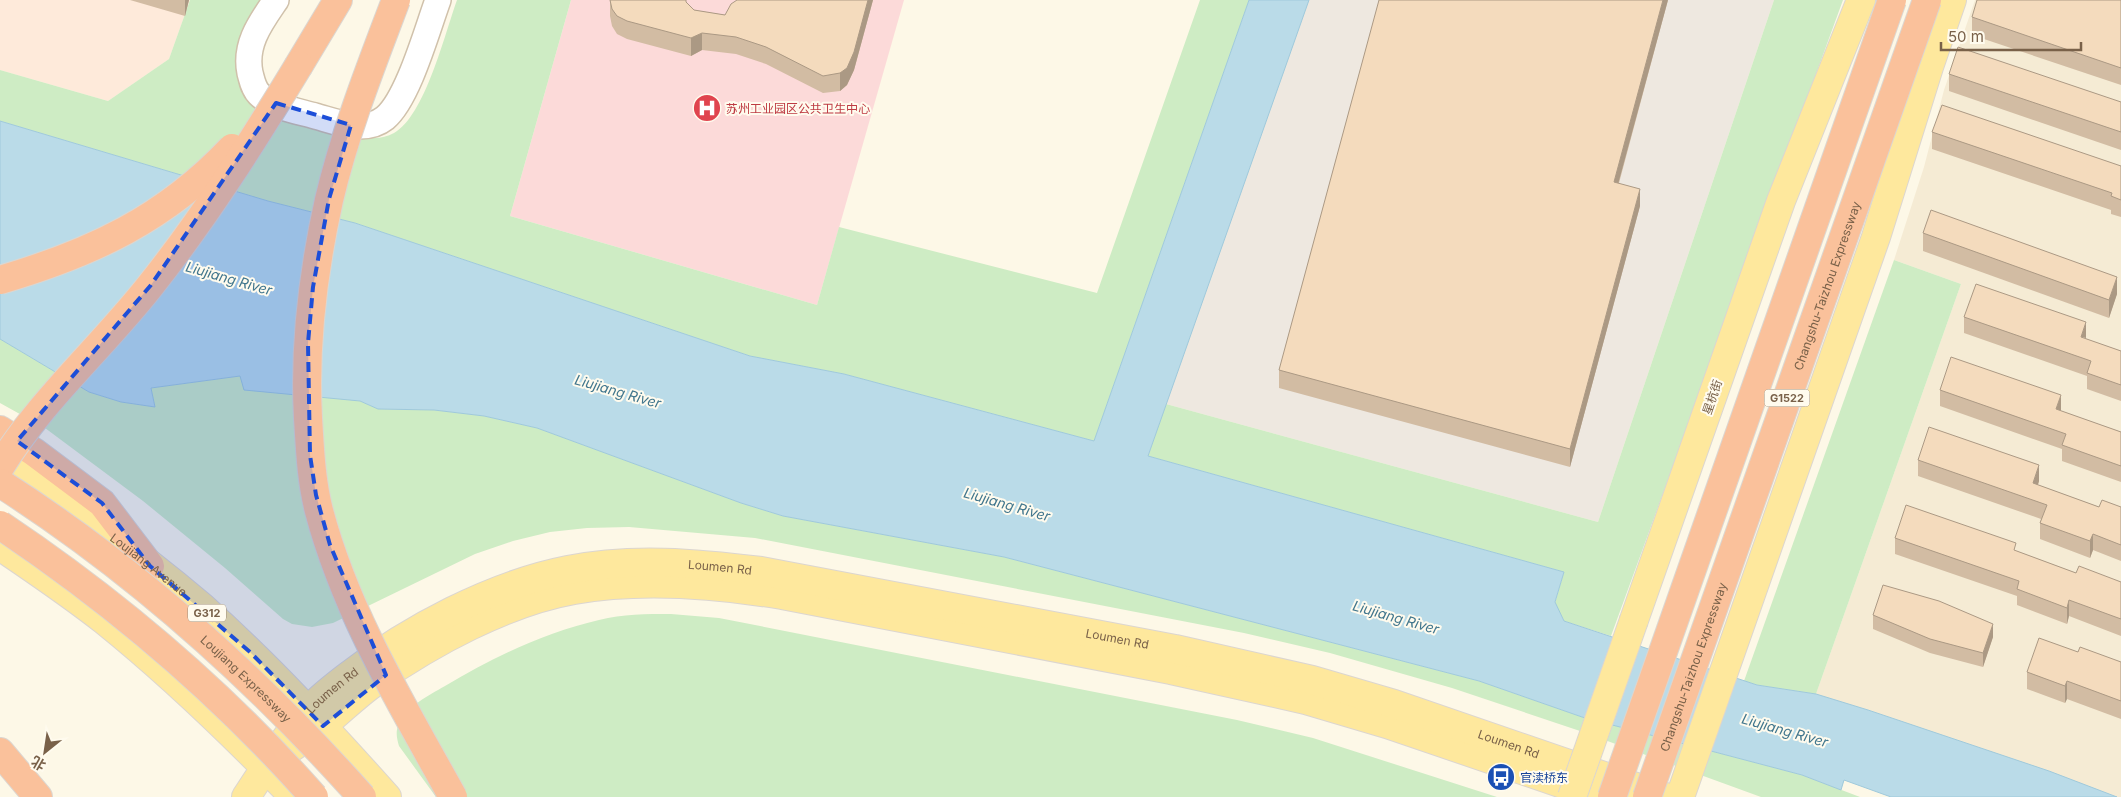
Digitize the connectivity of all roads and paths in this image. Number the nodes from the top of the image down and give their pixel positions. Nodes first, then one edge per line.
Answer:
1 (276, 0) edge
2 (338, 0) edge
3 (396, 0) edge
4 (438, 0) edge
5 (1861, 0) edge
6 (1892, 0) edge
7 (1927, 0) edge
8 (1952, 0) edge
9 (299, 66) junction
10 (0, 280) edge
11 (0, 430) edge
12 (0, 460) edge
13 (0, 466) edge
14 (0, 482) edge
15 (0, 525) edge
16 (0, 546) edge
17 (150, 566) junction
18 (316, 718) junction
19 (0, 752) edge
20 (265, 767) junction
21 (38, 797) edge
22 (246, 797) edge
23 (294, 797) edge
24 (314, 797) edge
25 (362, 797) edge
26 (386, 797) edge
27 (453, 797) edge
28 (1572, 797) edge
29 (1601, 797) edge
30 (1612, 797) edge
31 (1646, 797) edge
32 (1666, 797) edge
33 (1680, 797) edge

1 - 4 street
2 - 9 highway
3 - 27 highway, bridge
5 - 28 main road, 星杭街, bridge
6 - 30 highway, G1522, bridge
7 - 31 highway, Changshu-Taizhou Expressway / G1522, bridge
8 - 33 main road
9 - 10 highway, bridge
9 - 13 highway, bridge
11 - 17 highway
12 - 17 main road, Loujiang Avenue / G312
14 - 25 highway, Loujiang Expressway, bridge
15 - 24 highway, bridge
16 - 20 main road
17 - 18 main road, Loujiang Avenue / G312
18 - 20 main road, Loumen Rd
18 - 26 main road, Loujiang Avenue / G312
18 - 29 main road, Loumen Rd
18 - 32 main road, Loumen Rd
19 - 21 highway
20 - 22 main road
20 - 23 main road

